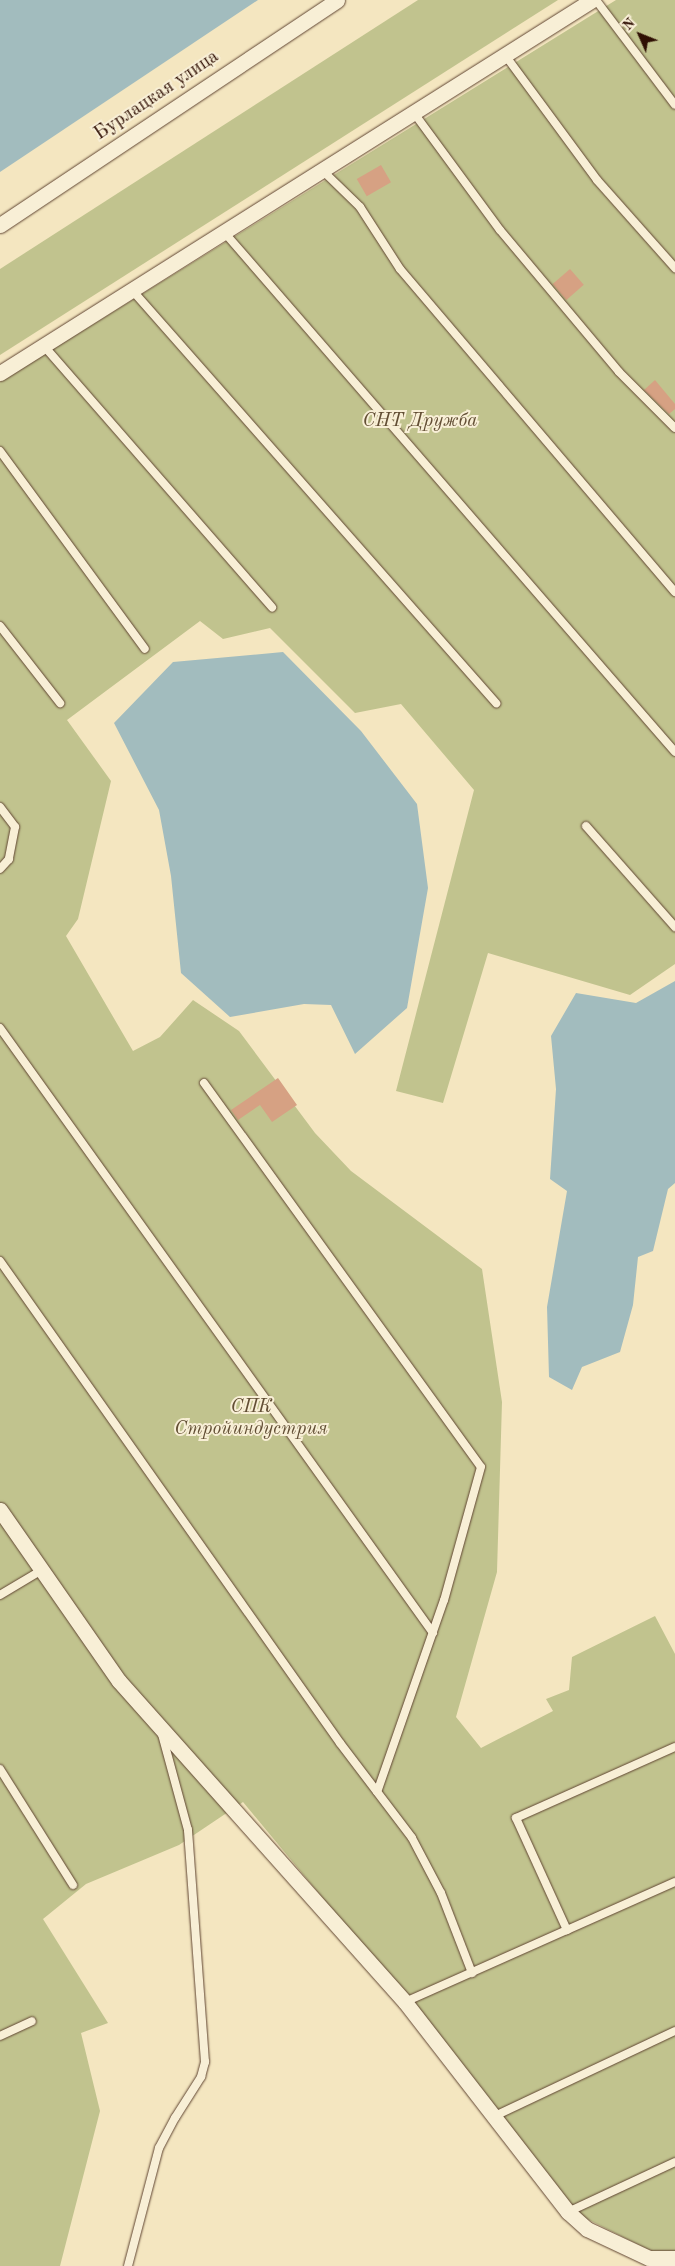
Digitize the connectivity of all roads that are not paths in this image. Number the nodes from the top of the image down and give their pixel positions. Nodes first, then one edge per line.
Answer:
1 (337, 0) edge
2 (592, 0) edge
3 (596, 0) edge
4 (505, 55) junction
5 (675, 105) edge
6 (414, 113) junction
7 (322, 170) junction
8 (0, 225) edge
9 (224, 232) junction
10 (675, 268) edge
11 (132, 290) junction
12 (44, 346) junction
13 (0, 373) edge
14 (675, 428) edge
15 (0, 451) edge
16 (675, 592) edge
17 (272, 607) dead end
18 (0, 626) edge
19 (146, 649) dead end
20 (60, 703) dead end
21 (496, 703) dead end
22 (675, 752) edge
23 (0, 807) edge
24 (586, 826) dead end
25 (0, 869) edge
26 (675, 927) edge
27 (0, 1028) edge
28 (204, 1083) dead end
29 (0, 1260) edge
30 (0, 1510) edge
31 (42, 1570) junction
32 (0, 1595) edge
33 (433, 1633) junction
34 (160, 1728) junction
35 (675, 1747) edge
36 (0, 1769) edge
37 (377, 1792) junction
38 (675, 1882) edge
39 (73, 1885) dead end
40 (566, 1930) junction
41 (472, 1973) junction
42 (405, 2002) junction
43 (32, 2022) dead end
44 (675, 2031) edge
45 (0, 2036) edge
46 (495, 2116) junction
47 (675, 2162) edge
48 (568, 2212) junction
49 (675, 2258) edge
50 (128, 2266) edge

1 - 8 street, Бурлацкая улица
2 - 4 street
3 - 5 lane
4 - 6 street
4 - 10 lane
6 - 7 street
6 - 14 lane
7 - 9 street
7 - 16 lane
9 - 11 street
9 - 22 lane
11 - 12 street
11 - 21 lane
12 - 13 street
12 - 17 lane
15 - 19 lane
18 - 20 lane
23 - 25 lane
24 - 26 lane
27 - 33 lane
28 - 33 lane
29 - 37 lane
30 - 31 street
31 - 32 lane
31 - 34 street
33 - 37 lane
34 - 42 street
34 - 50 lane
35 - 40 lane
36 - 39 lane
37 - 41 lane
38 - 40 lane
40 - 41 lane
41 - 42 lane
42 - 46 street
43 - 45 lane
44 - 46 lane
46 - 48 street
47 - 48 lane
48 - 49 street

